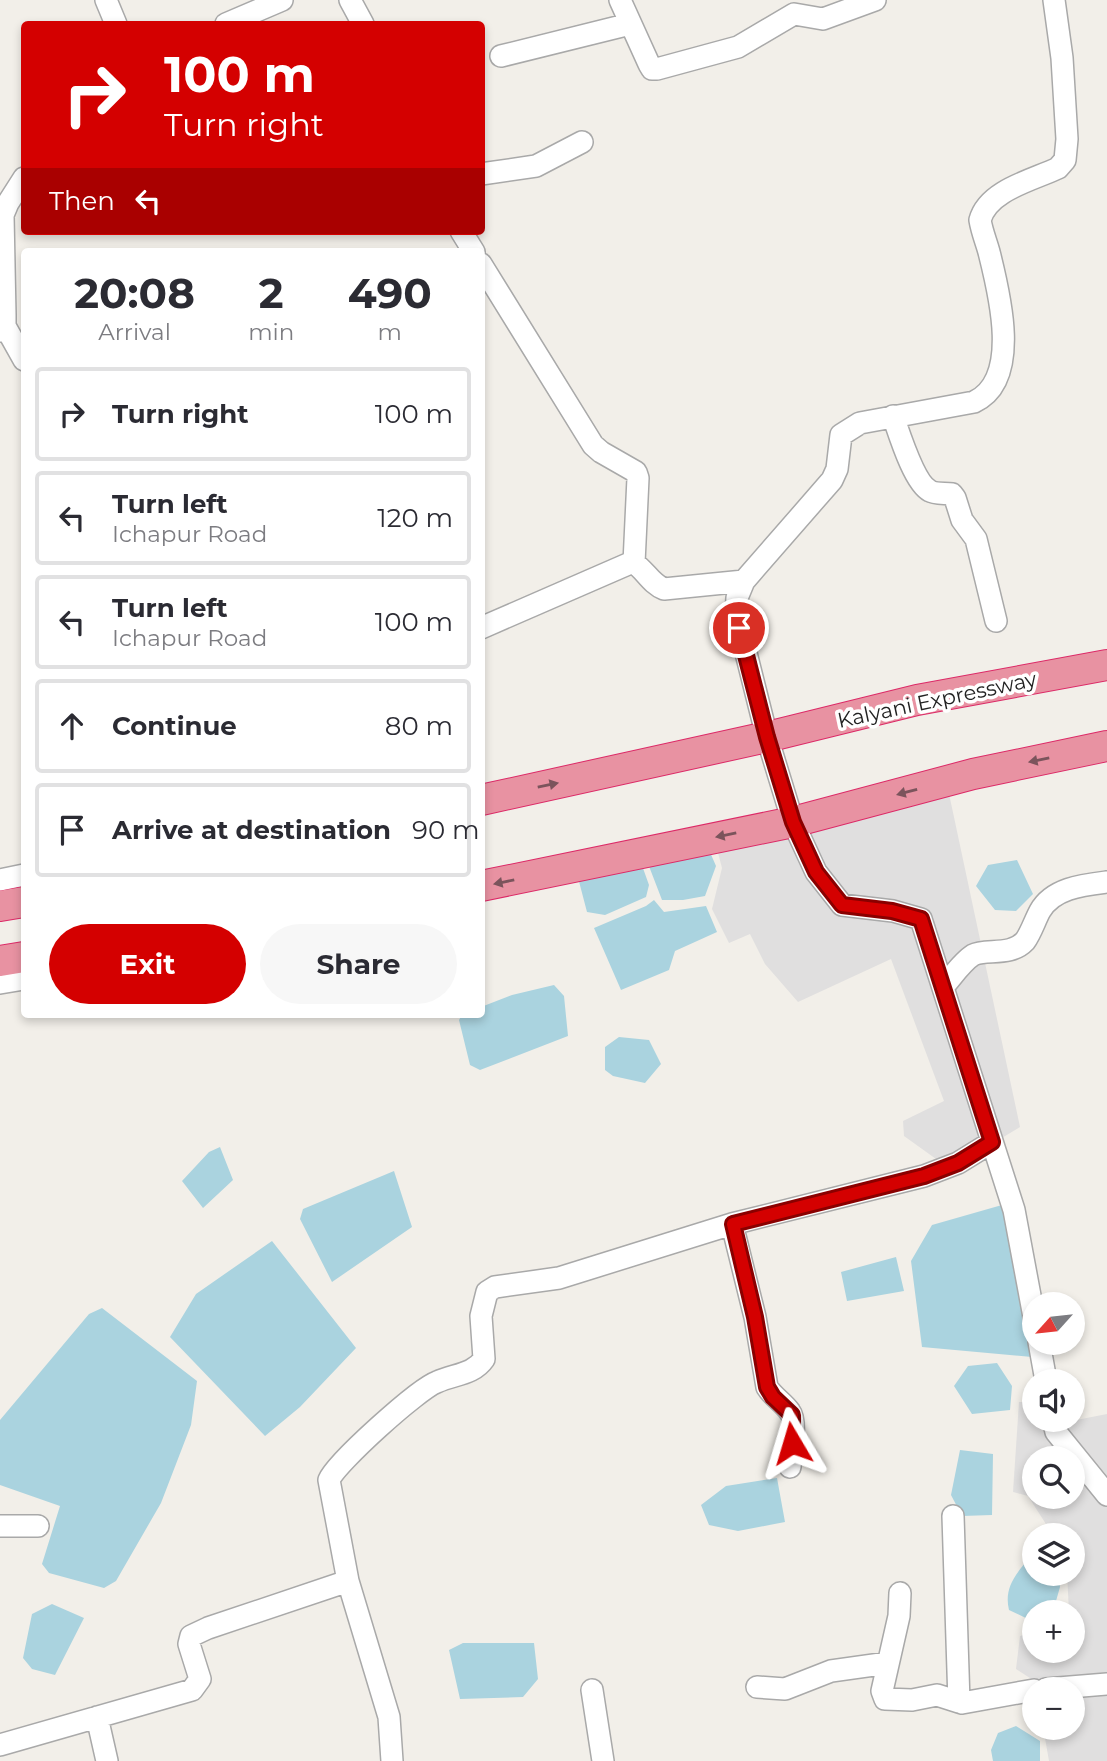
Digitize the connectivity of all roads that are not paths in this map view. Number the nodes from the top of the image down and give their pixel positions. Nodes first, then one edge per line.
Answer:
1 (106, 0) edge
2 (282, 0) edge
3 (350, 0) edge
4 (620, 0) edge
5 (875, 0) edge
6 (1054, 0) edge
7 (791, 7) edge
8 (236, 14) edge
9 (115, 21) edge
10 (361, 21) edge
11 (630, 24) junction
12 (501, 56) dead end
13 (582, 142) dead end
14 (485, 173) edge
15 (21, 182) edge
16 (485, 270) edge
17 (2, 328) edge
18 (21, 356) edge
19 (893, 416) junction
20 (634, 563) junction
21 (744, 581) junction
22 (996, 621) dead end
23 (485, 626) edge
24 (1107, 666) edge
25 (767, 737) junction
26 (1106, 746) edge
27 (485, 799) edge
28 (793, 822) junction
29 (21, 876) edge
30 (0, 880) edge
31 (1107, 881) edge
32 (485, 885) edge
33 (21, 902) edge
34 (0, 906) edge
35 (21, 958) edge
36 (0, 961) edge
37 (21, 980) edge
38 (0, 984) edge
39 (943, 987) junction
40 (992, 1142) junction
41 (733, 1224) junction
42 (1029, 1292) edge
43 (1056, 1432) edge
44 (790, 1468) dead end
45 (1107, 1495) edge
46 (953, 1516) dead end
47 (38, 1526) dead end
48 (0, 1527) edge
49 (348, 1581) junction
50 (900, 1593) dead end
51 (888, 1663) junction
52 (1107, 1684) edge
53 (1085, 1686) edge
54 (757, 1687) dead end
55 (592, 1690) dead end
56 (1022, 1692) edge
57 (958, 1702) junction
58 (97, 1717) junction
59 (0, 1745) edge
60 (107, 1761) edge
61 (392, 1761) edge
62 (603, 1761) edge

1 - 9 street
2 - 8 street
3 - 10 street
4 - 11 street
5 - 7 street
6 - 19 street
7 - 11 street
11 - 12 street
13 - 14 street
15 - 17 street
16 - 20 street
17 - 18 street
19 - 21 street
19 - 22 street
20 - 21 street
20 - 23 street
21 - 25 street
24 - 25 highway, Kalyani Expressway
27 -> 25 highway, Kalyani Expressway
25 - 28 street
26 -> 28 highway
28 -> 32 highway
28 - 39 street
29 - 30 street
31 - 39 street
33 - 34 highway
35 - 36 highway
37 - 38 street
39 - 40 street
40 - 41 street
40 - 42 street
41 - 44 street
41 - 49 street
43 - 45 street
46 - 57 street
47 - 48 street
49 - 58 street
49 - 61 street
50 - 51 street
51 - 54 street
51 - 57 street
52 - 53 street
55 - 62 street
56 - 57 street
58 - 59 street
58 - 60 street

